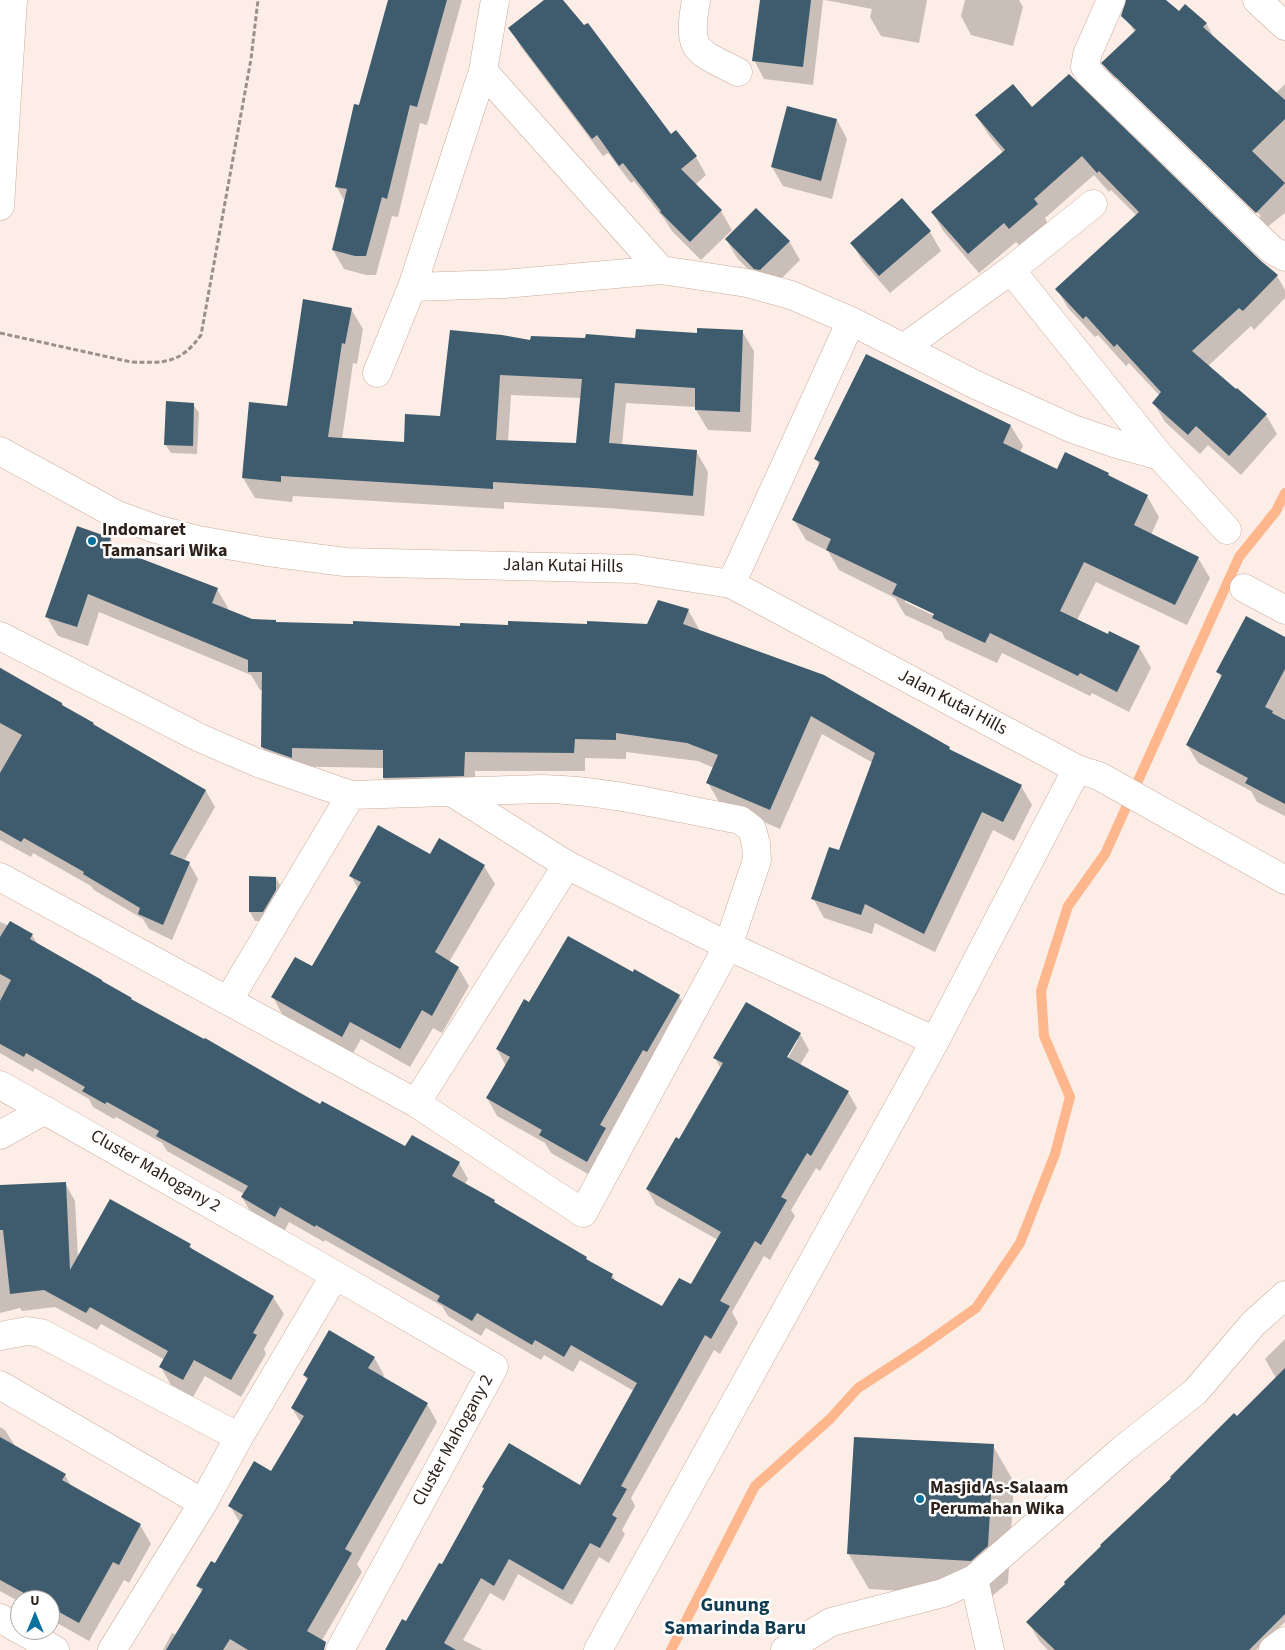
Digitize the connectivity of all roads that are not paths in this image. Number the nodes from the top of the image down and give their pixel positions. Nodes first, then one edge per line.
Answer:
1 (13, 0) edge
2 (495, 0) edge
3 (696, 0) edge
4 (1111, 0) edge
5 (1258, 0) edge
6 (1285, 26) edge
7 (483, 71) junction
8 (738, 72) dead end
9 (1093, 204) dead end
10 (0, 206) edge
11 (1285, 257) edge
12 (661, 270) junction
13 (1012, 270) junction
14 (412, 287) junction
15 (851, 321) junction
16 (905, 347) junction
17 (377, 373) dead end
18 (0, 451) edge
19 (1160, 456) junction
20 (1227, 530) dead end
21 (731, 584) junction
22 (1244, 588) dead end
23 (1285, 610) edge
24 (0, 636) edge
25 (1088, 773) junction
26 (453, 792) junction
27 (351, 795) junction
28 (567, 866) junction
29 (0, 877) edge
30 (1285, 880) edge
31 (728, 946) junction
32 (228, 1001) junction
33 (935, 1041) junction
34 (0, 1085) edge
35 (416, 1103) junction
36 (45, 1110) junction
37 (0, 1136) edge
38 (335, 1275) junction
39 (1285, 1295) edge
40 (0, 1336) edge
41 (0, 1386) edge
42 (239, 1437) junction
43 (203, 1503) junction
44 (974, 1579) junction
45 (38, 1640) edge
46 (1285, 1641) edge
47 (55, 1650) edge
48 (112, 1650) edge
49 (340, 1650) edge
50 (598, 1650) edge
51 (785, 1650) edge
52 (990, 1650) edge
53 (1273, 1650) edge

1 - 10 street
2 - 7 street
3 - 8 street
4 - 11 street
5 - 6 street
7 - 12 street
7 - 14 street
9 - 13 street
12 - 14 street
12 - 15 street
13 - 16 street
13 - 19 street
14 - 17 street
15 - 16 street
15 - 21 street
16 - 19 street
18 - 21 street, Jalan Kutai Hills
19 - 20 street
21 - 25 street, Jalan Kutai Hills
22 - 23 street
24 - 27 street
25 - 30 street, Jalan Kutai Hills
25 - 33 street
26 - 27 street
26 - 28 street
26 - 31 street
27 - 32 street
28 - 31 street
28 - 35 street
29 - 32 street
31 - 33 street
31 - 35 street
32 - 35 street
33 - 50 street
34 - 36 street, Cluster Mahogany 2
36 - 37 street
36 - 38 street, Cluster Mahogany 2
38 - 42 street
38 - 49 street, Cluster Mahogany 2
39 - 44 street
40 - 42 street
41 - 43 street
42 - 43 street
43 - 48 street
44 - 51 street
44 - 52 street
45 - 47 street
46 - 53 street

